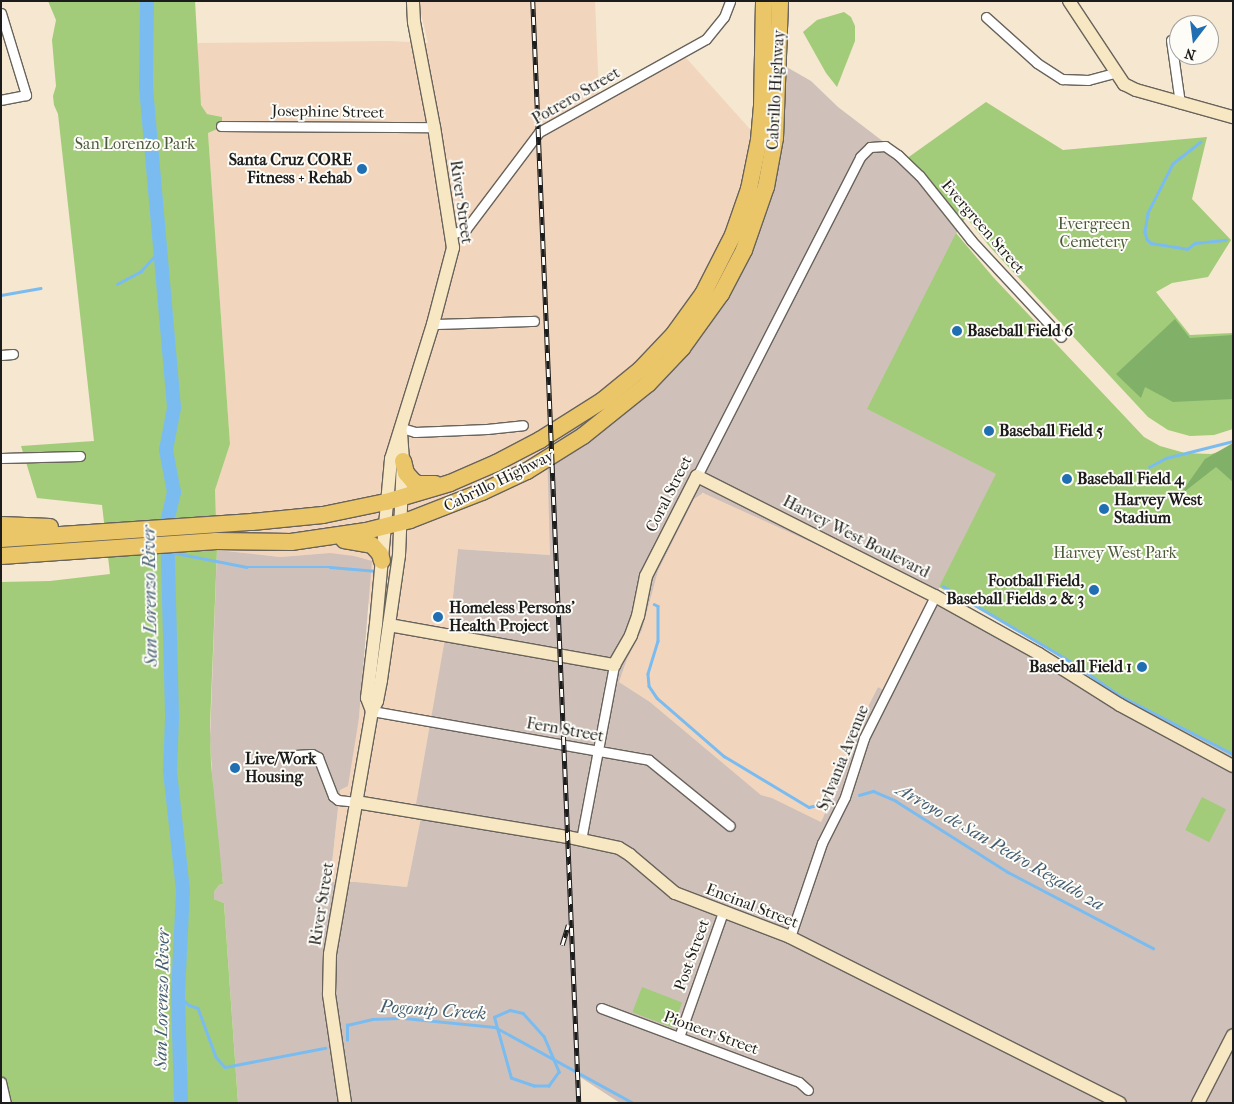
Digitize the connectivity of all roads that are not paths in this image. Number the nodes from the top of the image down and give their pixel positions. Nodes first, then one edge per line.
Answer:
1 (413, 1) edge
2 (730, 1) edge
3 (764, 1) edge
4 (780, 1) edge
5 (1069, 1) edge
6 (1, 13) edge
7 (986, 17) dead end
8 (1175, 65) edge
9 (1117, 72) junction
10 (1, 100) edge
11 (1180, 103) junction
12 (1233, 117) edge
13 (221, 126) dead end
14 (434, 127) junction
15 (876, 146) joint
16 (452, 234) junction
17 (534, 321) dead end
18 (433, 324) junction
19 (1061, 337) dead end
20 (13, 354) dead end
21 (1, 355) edge
22 (523, 425) dead end
23 (401, 430) junction
24 (80, 456) dead end
25 (1, 458) edge
26 (403, 461) junction
27 (697, 476) junction
28 (450, 482) junction
29 (725, 490) junction
30 (394, 500) junction
31 (682, 504) junction
32 (401, 522) junction
33 (1, 525) edge
34 (384, 527) junction
35 (215, 533) junction
36 (324, 538) junction
37 (1, 539) edge
38 (128, 539) junction
39 (50, 553) junction
40 (1, 556) edge
41 (1, 560) edge
42 (382, 561) junction
43 (935, 596) junction
44 (389, 626) junction
45 (614, 665) junction
46 (372, 711) junction
47 (599, 750) junction
48 (295, 755) dead end
49 (1233, 766) edge
50 (356, 802) junction
51 (730, 826) dead end
52 (581, 840) junction
53 (723, 912) junction
54 (790, 937) junction
55 (601, 1008) dead end
56 (1233, 1035) edge
57 (679, 1037) junction
58 (1, 1082) edge
59 (808, 1090) dead end
60 (6, 1103) edge
61 (346, 1103) edge
62 (1120, 1103) edge
63 (1198, 1103) edge

1 - 14 street, River Street
2 - 16 street, Potrero Street
3 - 28 highway, Cabrillo Highway
4 - 32 highway, Cabrillo Highway
5 - 9 street
6 - 10 street
7 - 9 street
8 - 11 street
9 - 11 street
11 - 12 street
13 - 14 street, Josephine Street
14 - 16 street, River Street
15 - 19 street, Evergreen Street
15 - 27 street, Coral Street
16 - 18 street, River Street
17 - 18 street
18 - 23 street, River Street
20 - 21 street
22 - 23 street
23 - 26 street, River Street
23 - 30 street, River Street
24 - 25 street
26 - 28 highway
26 - 30 street, River Street
27 - 29 street, Harvey West Boulevard
27 - 31 street, Coral Street
28 - 30 highway, Cabrillo Highway
29 - 31 street
29 - 43 street, Harvey West Boulevard
30 - 32 street, River Street
30 - 34 street, River Street
30 - 35 highway, Cabrillo Highway
31 - 45 street, Coral Street
32 - 34 highway, Cabrillo Highway
32 - 44 street, River Street
33 - 38 highway
34 - 36 highway, Cabrillo Highway
34 - 42 street, River Street
35 - 36 highway, Cabrillo Highway
35 - 38 highway, Cabrillo Highway
36 - 42 highway
37 - 38 highway, Cabrillo Highway
38 - 39 highway, Cabrillo Highway
39 - 40 highway, Cabrillo Highway
39 - 41 highway
42 - 46 street, River Street
43 - 49 street, Harvey West Boulevard
43 - 54 street, Sylvania Avenue
44 - 45 street
44 - 46 street, River Street
45 - 47 street
46 - 47 street, Fern Street
46 - 50 street, River Street
47 - 51 street, Fern Street
47 - 52 street
48 - 50 street
50 - 52 street, Encinal Street
50 - 61 street, River Street
52 - 53 street, Encinal Street
53 - 54 street, Encinal Street
53 - 57 street, Post Street
54 - 62 street, Encinal Street
55 - 57 street, Pioneer Street
56 - 63 street
57 - 59 street, Pioneer Street
58 - 60 street

